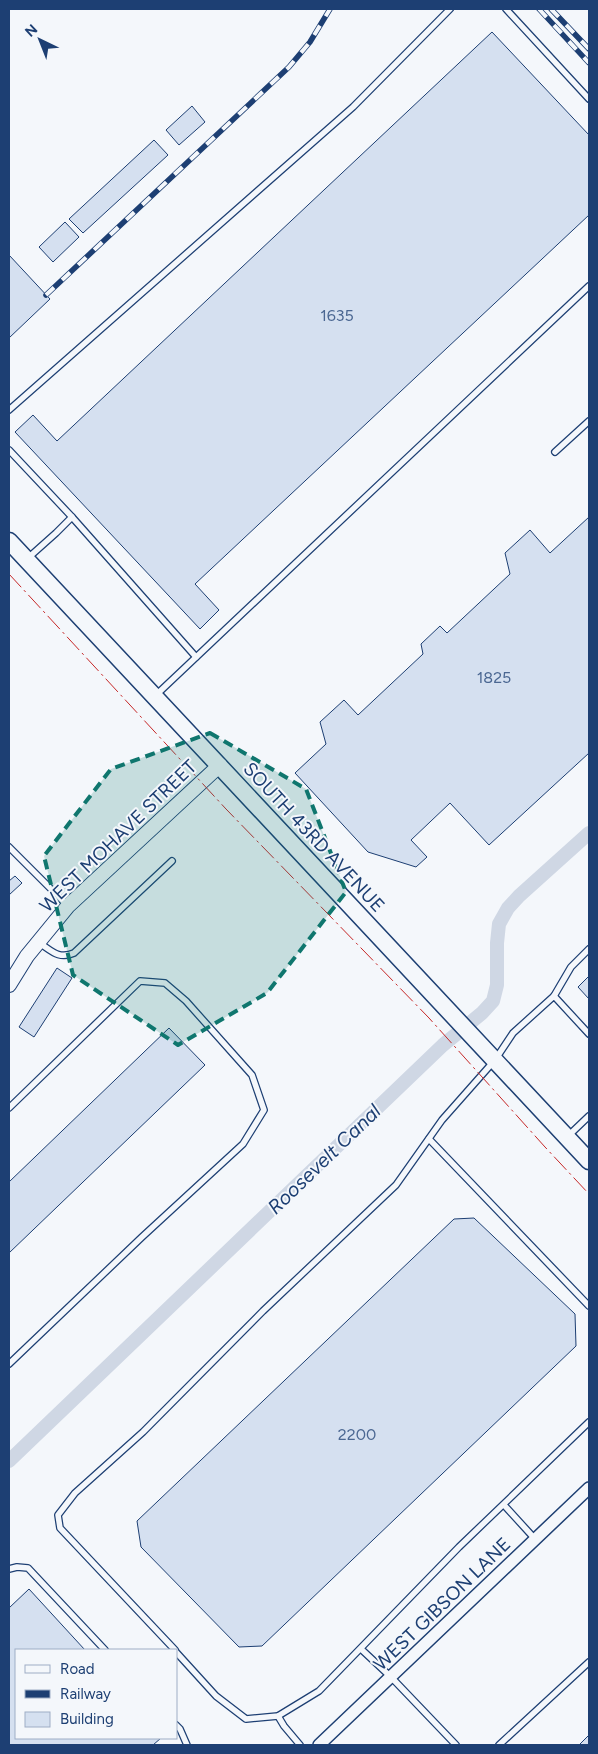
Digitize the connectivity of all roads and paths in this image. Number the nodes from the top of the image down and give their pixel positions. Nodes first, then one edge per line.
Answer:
1 (450, 9) edge
2 (506, 9) edge
3 (589, 99) edge
4 (589, 286) edge
5 (9, 410) edge
6 (589, 421) edge
7 (9, 450) edge
8 (555, 452) dead end
9 (72, 517) junction
10 (9, 541) edge
11 (26, 560) junction
12 (196, 657) junction
13 (155, 696) junction
14 (220, 765) junction
15 (9, 847) edge
16 (172, 861) dead end
17 (68, 906) junction
18 (38, 942) junction
19 (589, 949) edge
20 (9, 985) edge
21 (554, 996) junction
22 (589, 1034) edge
23 (495, 1060) junction
24 (9, 1108) edge
25 (589, 1116) edge
26 (566, 1137) junction
27 (429, 1138) junction
28 (589, 1161) edge
29 (589, 1306) edge
30 (9, 1364) edge
31 (589, 1422) edge
32 (588, 1492) edge
33 (504, 1505) junction
34 (536, 1539) junction
35 (9, 1569) edge
36 (361, 1648) junction
37 (104, 1649) edge
38 (173, 1649) edge
39 (178, 1654) edge
40 (589, 1662) edge
41 (391, 1677) junction
42 (278, 1716) junction
43 (178, 1727) edge
44 (187, 1745) edge
45 (300, 1745) edge
46 (319, 1745) edge
47 (456, 1745) edge
48 (499, 1745) edge

1 - 5 lane
2 - 3 lane
4 - 12 lane
6 - 8 lane
7 - 9 lane
9 - 11 lane
9 - 12 lane
10 - 11 main road, SOUTH 43RD AVENUE
11 - 13 main road, SOUTH 43RD AVENUE
12 - 13 lane
13 - 14 main road, SOUTH 43RD AVENUE
14 - 17 street, WEST MOHAVE STREET
14 - 23 main road, SOUTH 43RD AVENUE
15 - 17 lane
16 - 18 lane
17 - 18 street, WEST MOHAVE STREET
18 - 20 street, WEST MOHAVE STREET
19 - 21 lane
21 - 22 lane
21 - 23 lane
23 - 26 main road, SOUTH 43RD AVENUE
23 - 27 lane
24 - 30 lane
25 - 26 lane
26 - 28 main road, SOUTH 43RD AVENUE
27 - 29 lane
27 - 38 lane
31 - 33 lane
32 - 34 street, WEST GIBSON LANE
33 - 34 lane
33 - 36 lane
34 - 41 street, WEST GIBSON LANE
35 - 37 lane
36 - 41 lane
36 - 42 lane
39 - 42 lane
40 - 48 lane
41 - 46 street, WEST GIBSON LANE
41 - 47 lane
42 - 45 lane
43 - 44 lane

